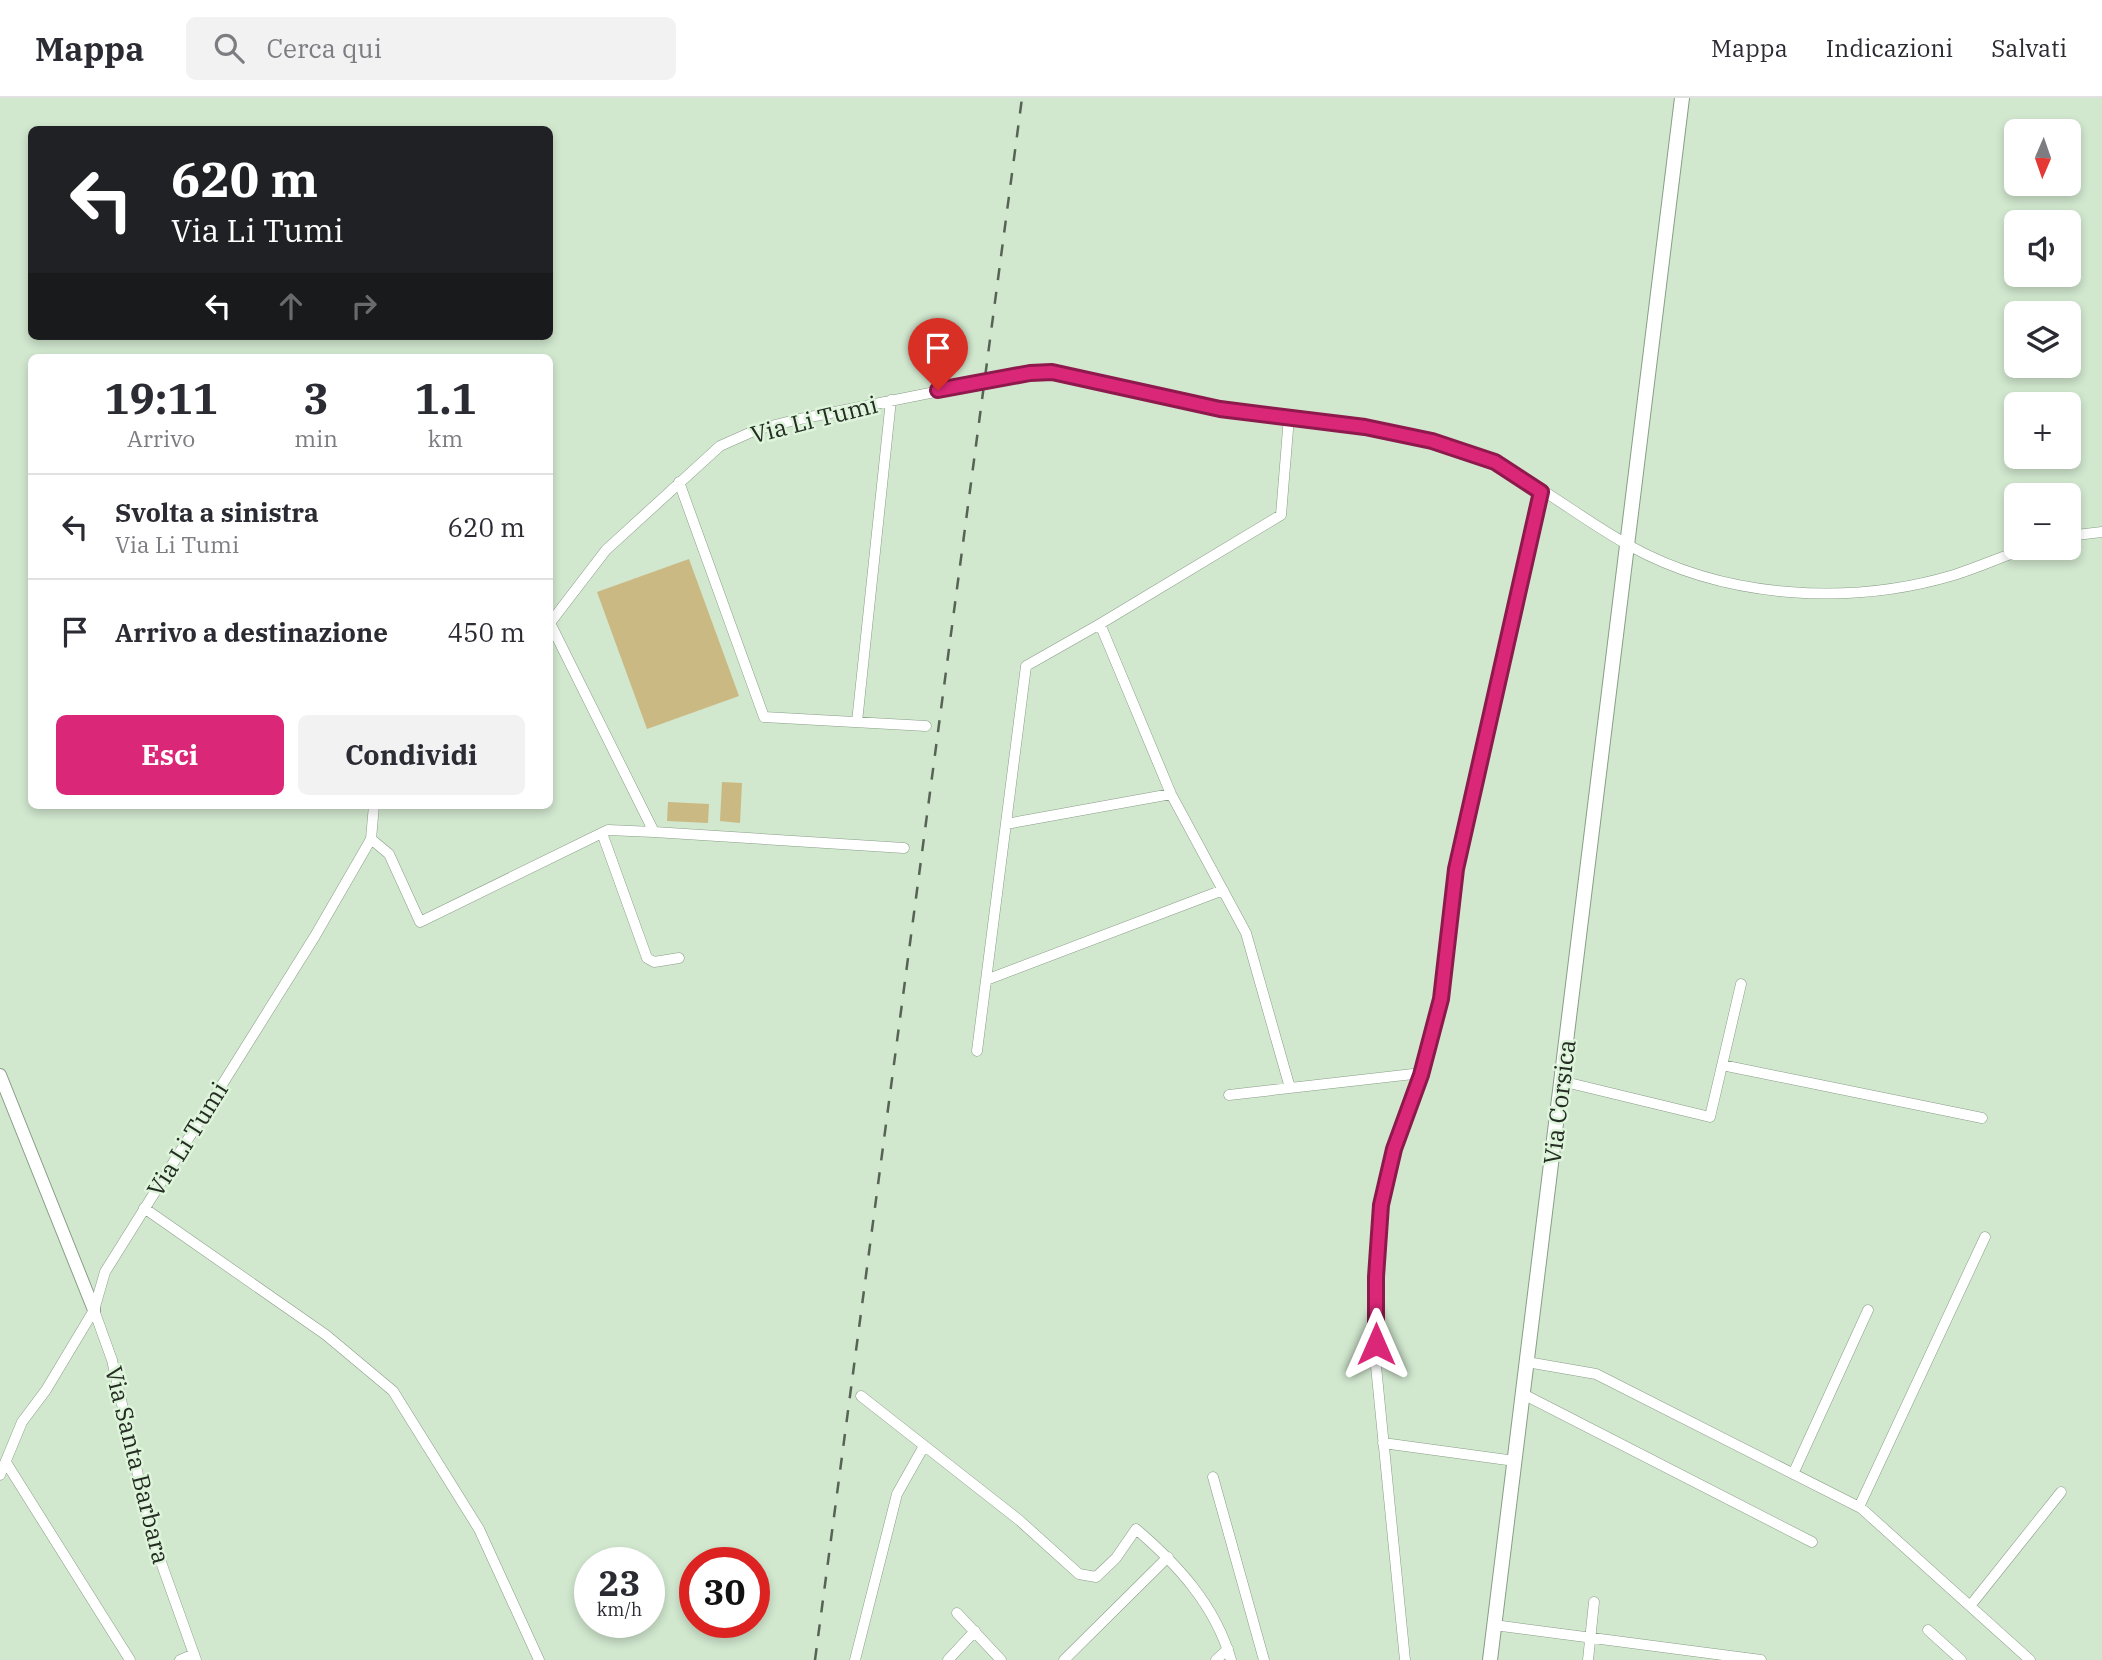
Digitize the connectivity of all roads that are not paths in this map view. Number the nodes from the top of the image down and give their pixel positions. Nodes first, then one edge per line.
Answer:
1 (1682, 98) edge
2 (891, 400) junction
3 (1289, 417) junction
4 (679, 482) junction
5 (1541, 492) junction
6 (2102, 531) edge
7 (2081, 534) edge
8 (1628, 545) junction
9 (2004, 557) edge
10 (553, 619) edge
11 (1100, 624) junction
12 (553, 629) edge
13 (857, 722) junction
14 (926, 726) dead end
15 (1171, 794) junction
16 (374, 809) edge
17 (1006, 824) junction
18 (654, 832) junction
19 (602, 833) junction
20 (371, 839) junction
21 (904, 848) dead end
22 (1223, 890) junction
23 (679, 958) dead end
24 (986, 981) junction
25 (1741, 984) dead end
26 (976, 1051) dead end
27 (1722, 1065) junction
28 (1422, 1073) junction
29 (0, 1075) edge
30 (1562, 1081) junction
31 (1290, 1088) junction
32 (1229, 1095) dead end
33 (1982, 1118) dead end
34 (144, 1208) junction
35 (1985, 1237) dead end
36 (94, 1310) junction
37 (1868, 1310) dead end
38 (1527, 1362) junction
39 (1523, 1394) junction
40 (861, 1396) dead end
41 (1383, 1443) junction
42 (924, 1446) junction
43 (1515, 1461) junction
44 (7, 1464) junction
45 (1793, 1474) junction
46 (0, 1475) edge
47 (1213, 1477) dead end
48 (2061, 1492) dead end
49 (1858, 1507) junction
50 (1812, 1542) dead end
51 (1168, 1557) junction
52 (1594, 1602) dead end
53 (1970, 1606) junction
54 (957, 1613) dead end
55 (1494, 1625) junction
56 (1928, 1630) dead end
57 (975, 1631) junction
58 (1591, 1637) junction
59 (1230, 1655) edge
60 (1707, 1656) edge
61 (195, 1657) edge
62 (130, 1660) edge
63 (180, 1660) edge
64 (539, 1660) edge
65 (855, 1660) edge
66 (948, 1660) edge
67 (1001, 1660) edge
68 (1064, 1660) edge
69 (1216, 1660) edge
70 (1264, 1660) edge
71 (1405, 1660) edge
72 (1490, 1660) edge
73 (1588, 1660) edge
74 (1760, 1660) edge
75 (1961, 1660) edge
76 (2030, 1660) edge

1 - 8 main road, Via Corsica
2 - 3 street, Via Li Tumi
2 - 4 street, Via Li Tumi
2 - 13 street
3 - 5 street, Via Li Tumi
3 - 11 street
4 - 10 street, Via Li Tumi
4 - 13 street
5 - 8 street, Via Li Tumi
5 - 28 street
6 - 7 street
8 - 9 street, Via Li Tumi
8 - 30 main road, Via Corsica
11 - 15 street
11 - 17 street
12 - 18 street
13 - 14 street
15 - 17 street
15 - 22 street
16 - 20 street, Via Li Tumi
17 - 24 street
18 - 19 street
18 - 21 street
19 - 20 street
19 - 23 street
20 - 34 street, Via Li Tumi
22 - 24 street
22 - 31 street
24 - 26 street
25 - 27 street
27 - 30 street
27 - 33 street
28 - 31 street
28 - 41 street
29 - 36 street
30 - 38 main road, Via Corsica
31 - 32 street
34 - 36 street, Via Li Tumi
34 - 64 street
35 - 49 street
36 - 44 street, Via Li Tumi
36 - 61 street, Via Santa Barbara
37 - 45 street
38 - 39 main road, Via Corsica
38 - 45 street
39 - 43 main road, Via Corsica
39 - 50 street
40 - 42 street
41 - 43 street
41 - 71 street
42 - 51 street
42 - 65 street
43 - 55 main road, Via Corsica
44 - 46 street, Via Li Tumi
44 - 62 street
45 - 49 street
47 - 70 street
48 - 53 street
49 - 53 street
51 - 59 street
51 - 68 street
52 - 58 street
53 - 76 street
54 - 57 street
55 - 58 street
55 - 72 main road, Via Corsica
56 - 75 street
57 - 66 street
57 - 67 street
58 - 60 street
58 - 73 street
59 - 69 street
60 - 74 street
61 - 63 street

